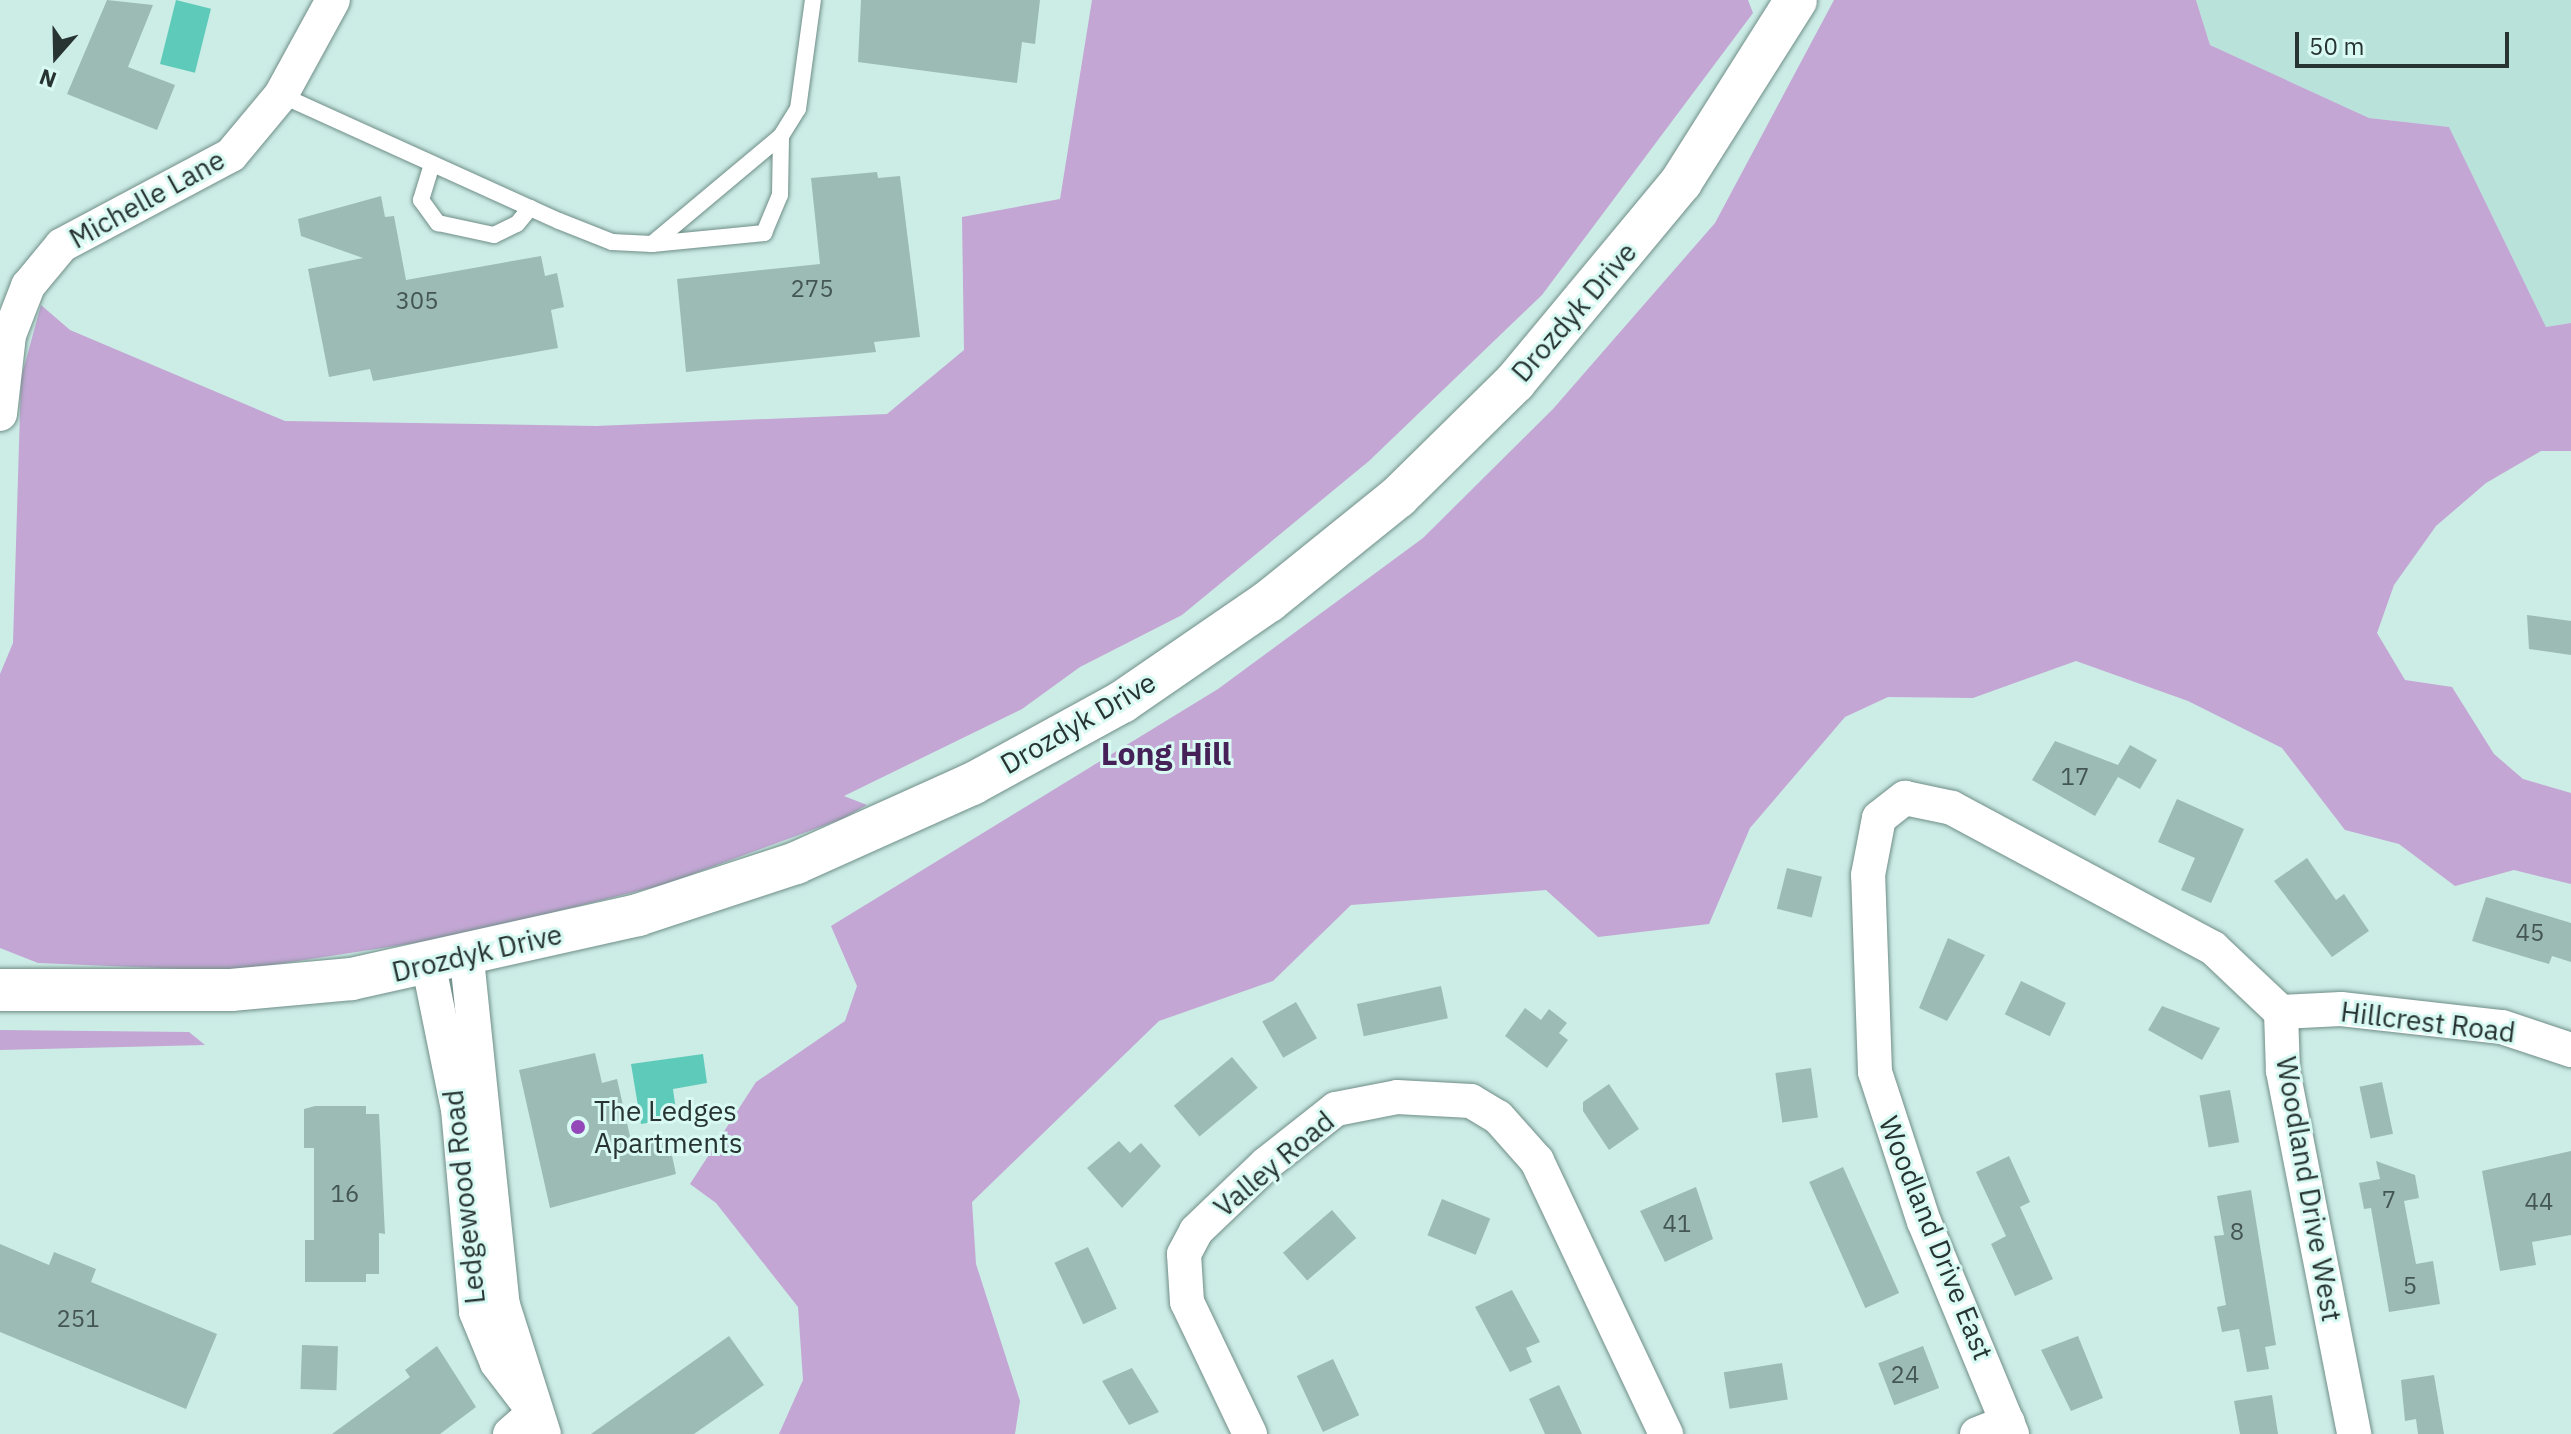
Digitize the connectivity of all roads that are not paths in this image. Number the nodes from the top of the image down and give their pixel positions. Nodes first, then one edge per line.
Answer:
1 (333, 0) edge
2 (811, 0) edge
3 (1796, 0) edge
4 (281, 95) junction
5 (781, 136) junction
6 (432, 164) junction
7 (530, 208) junction
8 (652, 244) junction
9 (0, 414) edge
10 (448, 963) junction
11 (0, 990) edge
12 (2281, 1012) junction
13 (2571, 1050) edge
14 (530, 1427) edge
15 (1999, 1430) edge
16 (1250, 1434) edge
17 (1666, 1434) edge
18 (2354, 1434) edge

1 - 4 street, Michelle Lane
2 - 5 lane
3 - 10 street, Drozdyk Drive
4 - 6 lane
4 - 9 street, Michelle Lane
5 - 8 lane
5 - 8 lane
6 - 7 lane
6 - 7 lane
7 - 8 lane
10 - 11 street, Drozdyk Drive
10 - 14 street, Ledgewood Road
12 - 13 street, Hillcrest Road
12 - 15 street, Woodland Drive East
12 - 18 street, Woodland Drive West
16 - 17 street, Valley Road

